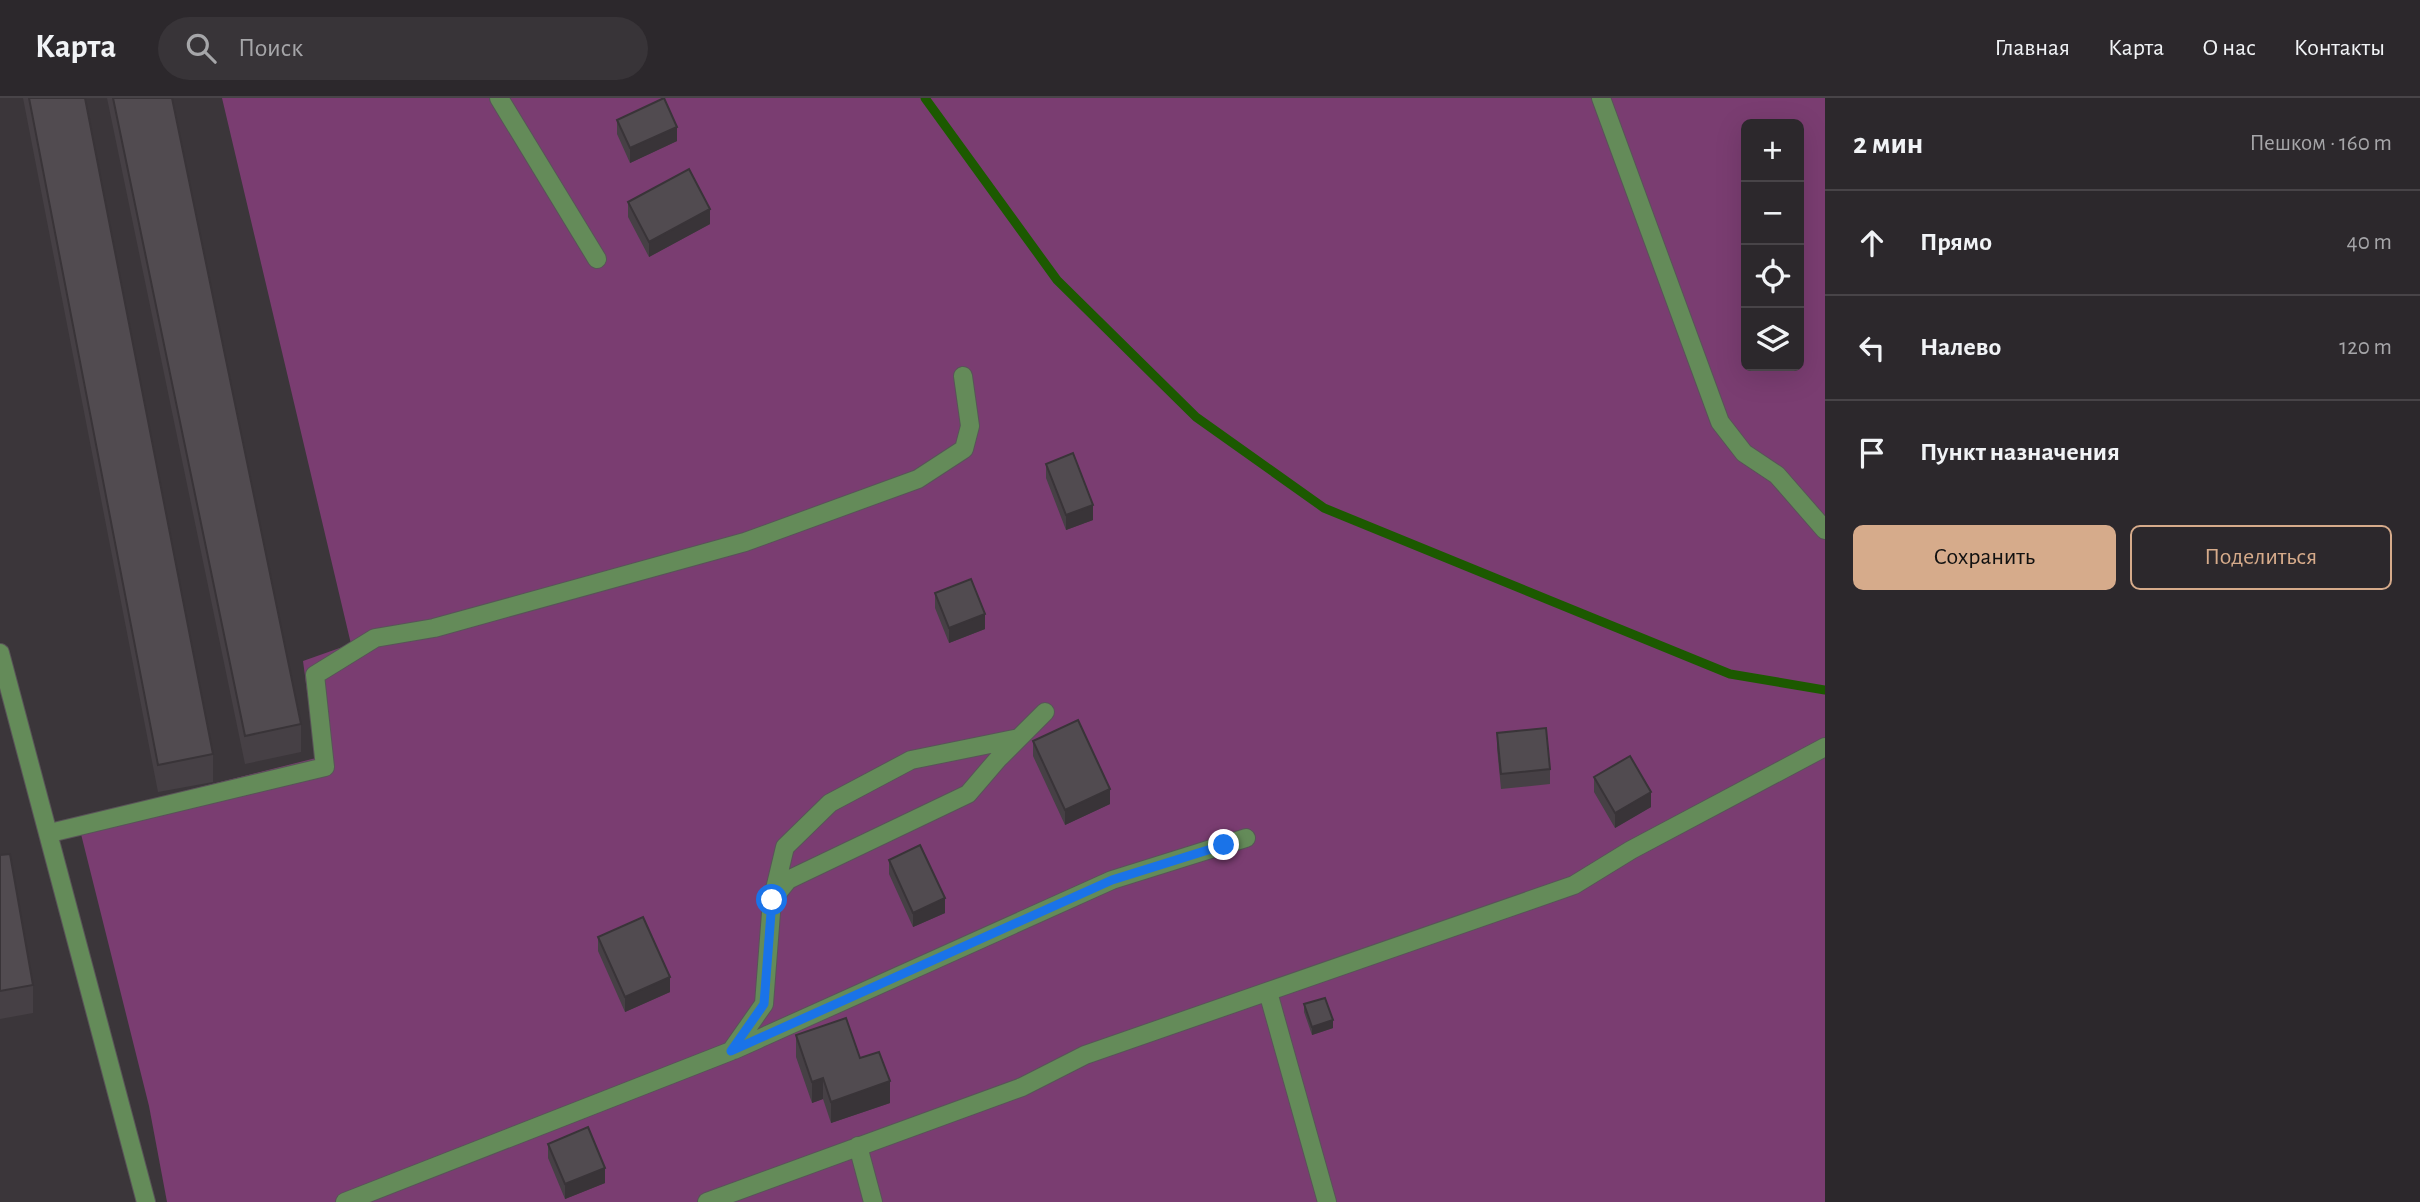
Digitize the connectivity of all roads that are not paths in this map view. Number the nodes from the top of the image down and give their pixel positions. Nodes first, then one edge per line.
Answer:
1 (499, 98) edge
2 (1601, 98) edge
3 (597, 259) dead end
4 (963, 376) dead end
5 (1825, 530) edge
6 (0, 653) edge
7 (1045, 712) dead end
8 (1019, 738) junction
9 (1825, 747) edge
10 (50, 833) junction
11 (1246, 838) dead end
12 (772, 900) junction
13 (1268, 992) junction
14 (731, 1051) junction
15 (858, 1146) junction
16 (146, 1202) edge
17 (345, 1202) edge
18 (707, 1202) edge
19 (873, 1202) edge
20 (1328, 1202) edge

1 - 3 street
2 - 5 street
4 - 10 street
6 - 10 street
7 - 8 street
8 - 12 street
8 - 12 street
9 - 13 street
10 - 16 street
11 - 14 street
12 - 14 street
13 - 15 street
13 - 20 street
14 - 17 street
15 - 18 street
15 - 19 street

